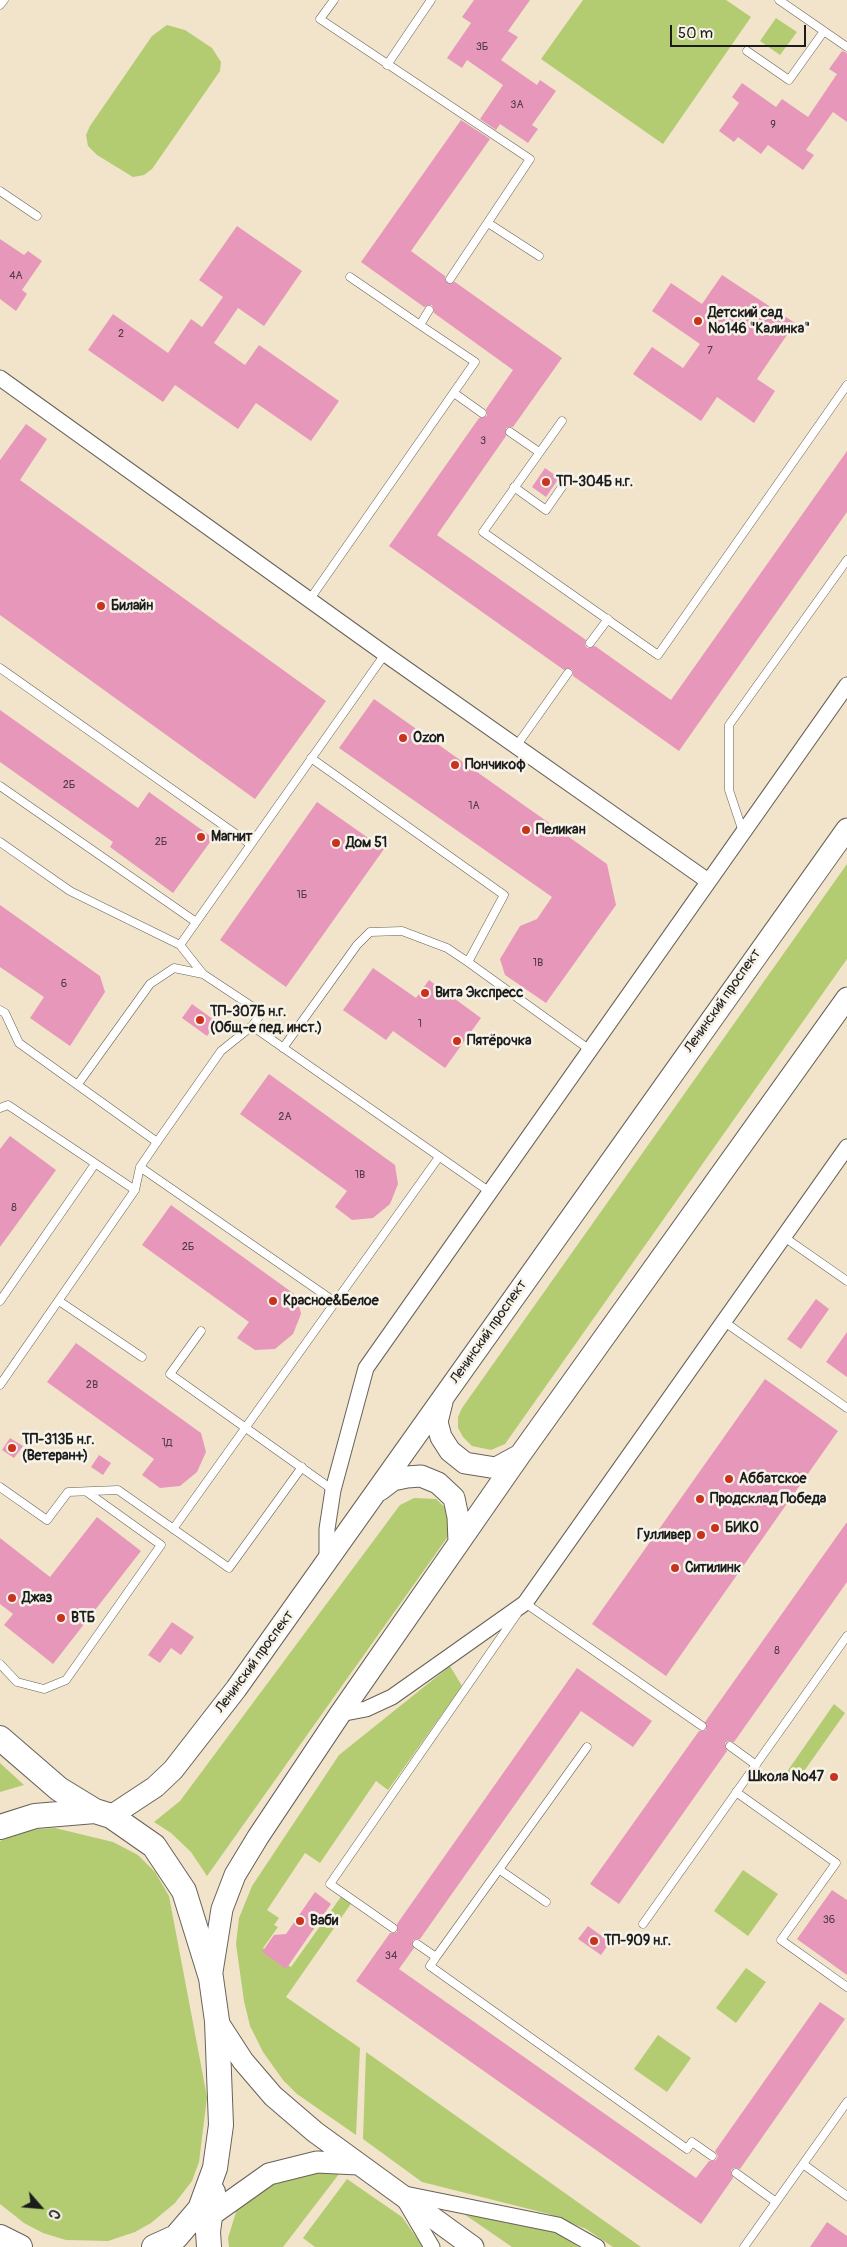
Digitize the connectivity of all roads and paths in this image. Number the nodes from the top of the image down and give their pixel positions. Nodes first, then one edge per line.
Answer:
1 (4, 0) edge
2 (334, 0) edge
3 (431, 0) edge
4 (780, 0) edge
5 (0, 5) edge
6 (824, 31) junction
7 (847, 47) edge
8 (747, 51) dead end
9 (387, 64) junction
10 (0, 191) edge
11 (37, 216) dead end
12 (488, 223) junction
13 (539, 256) dead end
14 (350, 277) dead end
15 (450, 279) dead end
16 (429, 310) dead end
17 (420, 325) junction
18 (0, 378) edge
19 (847, 385) edge
20 (454, 393) junction
21 (482, 413) dead end
22 (562, 420) dead end
23 (510, 432) dead end
24 (539, 452) junction
25 (564, 484) dead end
26 (514, 487) junction
27 (847, 560) edge
28 (310, 598) junction
29 (608, 619) junction
30 (590, 643) dead end
31 (385, 654) junction
32 (0, 668) edge
33 (568, 673) dead end
34 (847, 685) edge
35 (516, 745) junction
36 (311, 758) junction
37 (0, 786) edge
38 (847, 829) edge
39 (743, 832) junction
40 (0, 842) edge
41 (250, 844) junction
42 (708, 881) junction
43 (196, 922) junction
44 (180, 945) junction
45 (468, 962) junction
46 (203, 974) junction
47 (847, 998) edge
48 (0, 1010) edge
49 (252, 1026) junction
50 (283, 1048) junction
51 (590, 1050) junction
52 (78, 1084) junction
53 (0, 1108) edge
54 (157, 1142) junction
55 (847, 1148) edge
56 (439, 1157) junction
57 (95, 1164) junction
58 (140, 1167) junction
59 (136, 1190) junction
60 (490, 1192) junction
61 (784, 1237) junction
62 (847, 1281) edge
63 (0, 1301) edge
64 (59, 1301) junction
65 (335, 1302) junction
66 (723, 1321) junction
67 (201, 1332) dead end
68 (142, 1357) dead end
69 (0, 1385) edge
70 (443, 1397) junction
71 (847, 1408) edge
72 (246, 1427) junction
73 (520, 1454) junction
74 (302, 1467) junction
75 (0, 1487) edge
76 (333, 1490) junction
77 (88, 1492) junction
78 (376, 1494) junction
79 (172, 1529) junction
80 (459, 1542) junction
81 (326, 1564) junction
82 (525, 1603) junction
83 (847, 1636) edge
84 (0, 1664) edge
85 (340, 1714) junction
86 (702, 1726) dead end
87 (0, 1738) edge
88 (730, 1746) dead end
89 (587, 1747) dead end
90 (756, 1765) junction
91 (736, 1792) junction
92 (103, 1813) junction
93 (0, 1827) edge
94 (500, 1870) junction
95 (546, 1902) dead end
96 (643, 1924) dead end
97 (394, 1928) dead end
98 (417, 1944) dead end
99 (436, 1957) junction
100 (211, 1978) junction
101 (847, 1987) edge
102 (217, 2022) junction
103 (847, 2102) edge
104 (712, 2156) dead end
105 (358, 2164) junction
106 (803, 2164) junction
107 (215, 2168) junction
108 (736, 2173) dead end
109 (400, 2194) junction
110 (847, 2196) edge
111 (776, 2202) junction
112 (209, 2217) junction
113 (176, 2237) junction
114 (154, 2247) edge
115 (209, 2247) edge
116 (432, 2247) edge
117 (473, 2247) edge
118 (597, 2247) edge
119 (744, 2247) edge

1 - 5 lane
2 - 9 lane
3 - 9 lane
4 - 6 lane
6 - 7 lane
6 - 8 lane
9 - 12 lane
10 - 11 lane
12 - 13 lane
12 - 15 lane
14 - 17 lane
16 - 17 lane
17 - 20 lane
18 - 28 street
19 - 29 lane
20 - 21 lane
20 - 28 lane
22 - 24 lane
23 - 24 lane
24 - 26 lane
25 - 26 lane
26 - 29 lane
27 - 39 lane
28 - 31 street
29 - 30 lane
31 - 35 street
31 - 36 lane
32 - 41 lane
33 - 35 lane
34 - 39 street
35 - 42 street
36 - 41 lane
36 - 45 lane
37 - 43 lane
38 - 70 main road, Ленинский проспект
39 - 42 street
40 - 44 lane
41 - 43 lane
42 - 51 street
43 - 44 lane
44 - 46 lane
45 - 50 lane
45 - 51 lane
46 - 49 lane
46 - 52 lane
47 - 73 main road
48 - 52 lane
49 - 50 lane
49 - 54 lane
50 - 56 lane
51 - 60 street
52 - 54 lane
53 - 57 lane
54 - 58 lane
55 - 61 street
56 - 60 lane
56 - 65 lane
57 - 59 lane
57 - 63 lane
58 - 59 lane
58 - 65 lane
59 - 64 lane
60 - 76 street
61 - 62 lane
61 - 66 street
64 - 68 lane
64 - 69 lane
65 - 72 lane
66 - 71 lane
66 - 82 street
67 - 72 lane
70 - 73 main road
70 - 78 main road, Ленинский проспект
72 - 74 lane
72 - 79 lane
73 - 80 main road
74 - 76 lane
74 - 79 lane
75 - 77 lane
76 - 81 street
77 - 79 lane
77 - 84 lane
78 - 80 main road
78 - 81 main road, Ленинский проспект
80 - 85 main road
81 - 92 main road, Ленинский проспект
82 - 85 street
82 - 86 lane
82 - 97 lane
83 - 90 lane
85 - 100 main road
87 - 92 main road
88 - 90 lane
89 - 94 lane
90 - 91 lane
91 - 96 lane
91 - 101 lane
92 - 93 main road
92 - 100 main road
94 - 95 lane
94 - 99 lane
98 - 99 lane
99 - 104 lane
100 - 102 main road
102 - 105 main road
102 - 107 main road
103 - 106 lane
105 - 109 main road
105 - 112 main road
106 - 110 lane
106 - 111 lane
107 - 112 main road
107 - 113 main road
108 - 111 lane
109 - 116 street
109 - 117 main road
109 - 118 street
111 - 119 lane
112 - 113 main road
112 - 115 main road
113 - 114 main road

